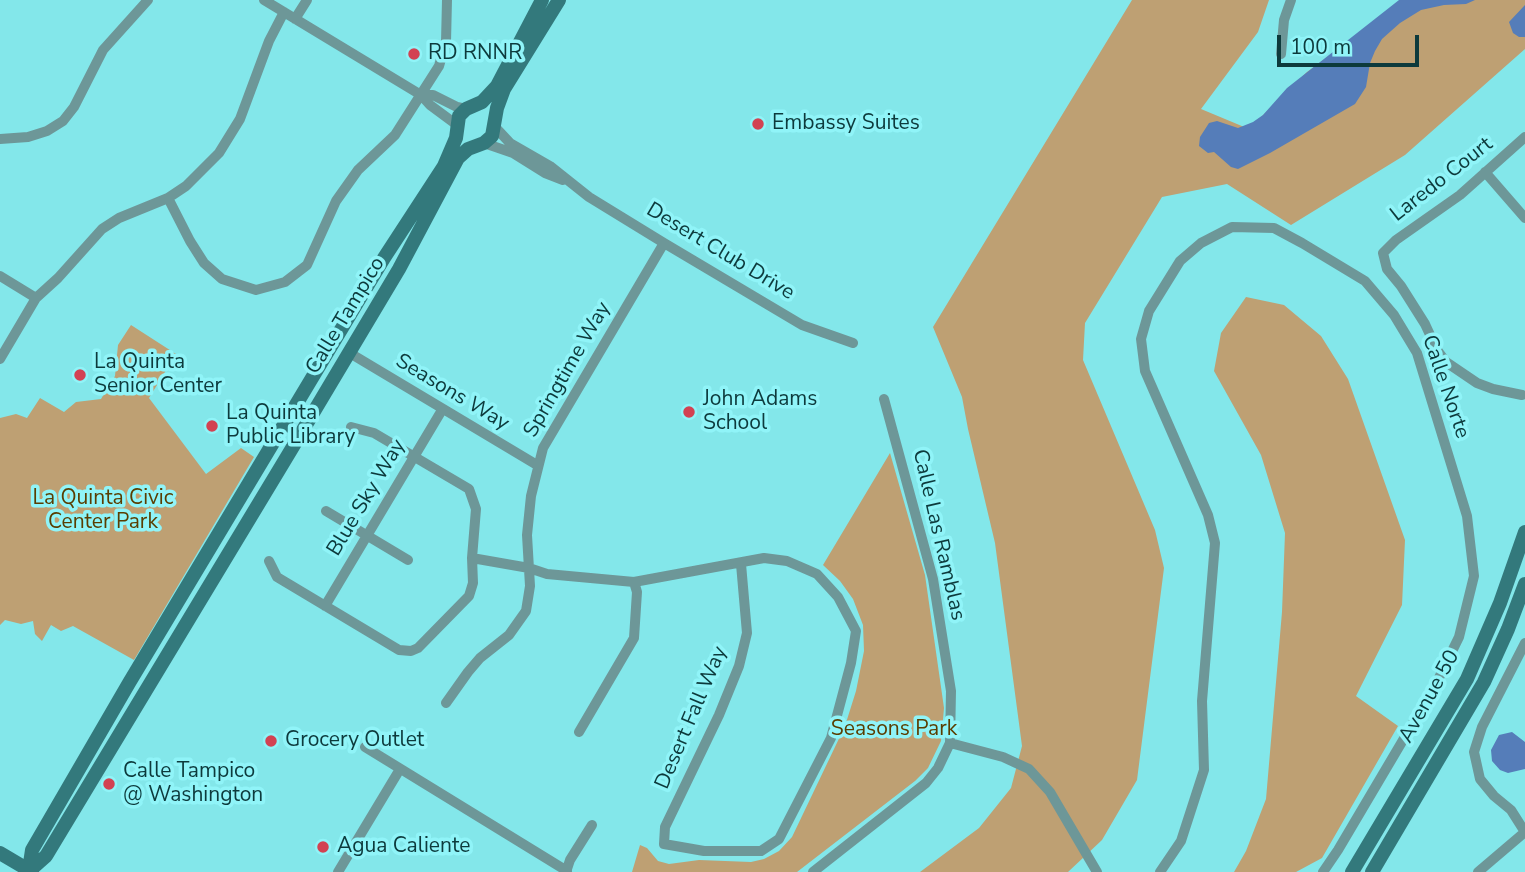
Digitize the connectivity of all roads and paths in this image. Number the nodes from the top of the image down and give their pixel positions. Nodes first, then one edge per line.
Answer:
1 (148, 0) edge
2 (307, 0) edge
3 (447, 0) edge
4 (542, 0) edge
5 (559, 0) edge
6 (1291, 0) edge
7 (270, 2) edge
8 (284, 12) junction
9 (295, 19) junction
10 (1281, 54) dead end
11 (421, 95) junction
12 (468, 108) junction
13 (495, 125) junction
14 (457, 127) junction
15 (1525, 137) edge
16 (0, 139) edge
17 (482, 144) junction
18 (1485, 172) junction
19 (573, 184) junction
20 (168, 198) junction
21 (1525, 218) edge
22 (664, 243) junction
23 (384, 258) junction
24 (0, 276) edge
25 (36, 298) junction
26 (853, 343) dead end
27 (348, 352) junction
28 (0, 359) edge
29 (1522, 395) dead end
30 (884, 398) dead end
31 (442, 410) junction
32 (351, 427) dead end
33 (415, 457) junction
34 (537, 465) junction
35 (326, 511) dead end
36 (1525, 532) edge
37 (366, 535) junction
38 (472, 558) junction
39 (408, 559) dead end
40 (269, 561) dead end
41 (741, 564) junction
42 (529, 568) junction
43 (634, 582) junction
44 (1525, 584) edge
45 (325, 606) junction
46 (1525, 643) edge
47 (446, 703) dead end
48 (579, 732) dead end
49 (950, 743) junction
50 (365, 747) dead end
51 (400, 769) junction
52 (592, 825) dead end
53 (1525, 832) edge
54 (0, 853) edge
55 (29, 871) edge
56 (338, 872) edge
57 (567, 872) edge
58 (813, 872) edge
59 (1097, 872) edge
60 (1160, 872) edge
61 (1322, 872) edge
62 (1352, 872) edge
63 (1372, 872) edge
64 (1478, 872) edge

1 - 16 street
2 - 9 street
3 - 11 street
4 - 12 street, Calle Tampico
5 - 13 street, Calle Tampico
6 - 10 street
7 - 8 street, Desert Club Drive
8 - 9 street, Desert Club Drive
8 - 20 street
9 - 11 street, Desert Club Drive
11 - 12 street, Desert Club Drive
11 - 14 street, Desert Club Drive
11 - 20 street
12 - 13 street, Desert Club Drive
12 - 14 street, Calle Tampico
13 - 17 street, Calle Tampico
13 - 19 street, Desert Club Drive
14 - 17 street, Desert Club Drive
14 - 23 street, Calle Tampico
15 - 18 street, Laredo Court
17 - 19 street, Desert Club Drive
17 - 27 street, Calle Tampico
18 - 21 street
18 - 29 street, Laredo Court
19 - 22 street, Desert Club Drive
20 - 25 street
22 - 26 street, Desert Club Drive
22 - 34 street, Springtime Way
23 - 27 street
23 - 55 street, Calle Tampico
24 - 25 street
25 - 28 street
27 - 31 street, Seasons Way
27 - 55 street, Calle Tampico
30 - 49 street, Calle Las Ramblas
31 - 33 street, Blue Sky Way
31 - 34 street, Seasons Way
32 - 33 street
33 - 37 street, Blue Sky Way
33 - 38 street
34 - 42 street, Springtime Way
35 - 37 street
36 - 62 street, Avenue 50
37 - 39 street
37 - 45 street, Blue Sky Way
38 - 42 street
38 - 45 street
40 - 45 street
41 - 41 street, Desert Fall Way
41 - 43 street
42 - 43 street
42 - 47 street, Springtime Way
43 - 48 street
44 - 63 street, Avenue 50
46 - 53 street
49 - 58 street, Calle Las Ramblas
49 - 59 street
50 - 51 street
51 - 56 street
51 - 57 street
52 - 57 street
53 - 64 street
54 - 55 street
60 - 61 street, Calle Norte

